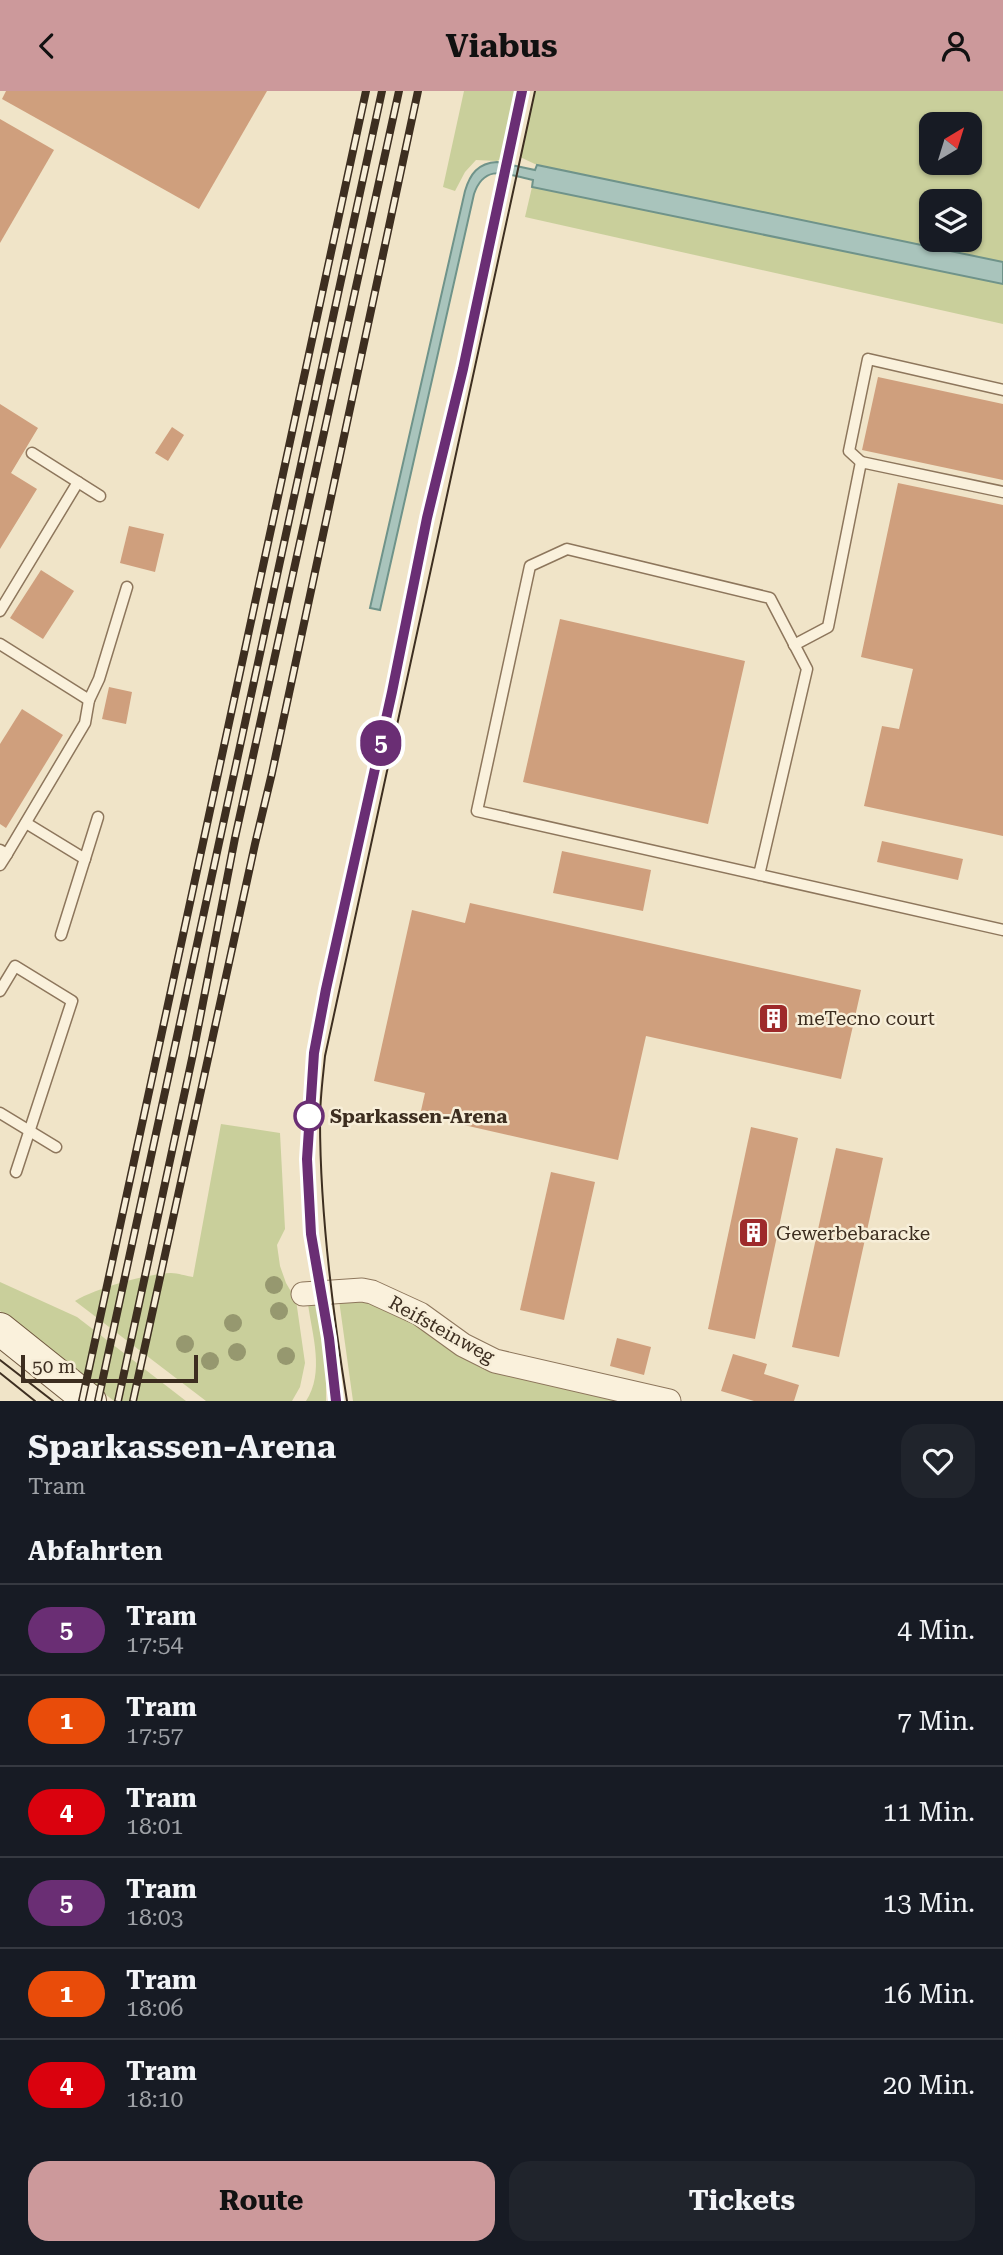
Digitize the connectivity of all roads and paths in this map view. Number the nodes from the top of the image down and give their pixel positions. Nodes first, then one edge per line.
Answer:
1 (1003, 390) edge
2 (32, 453) dead end
3 (861, 462) junction
4 (78, 482) junction
5 (1003, 492) edge
6 (100, 496) dead end
7 (127, 587) dead end
8 (0, 611) edge
9 (0, 644) edge
10 (794, 645) junction
11 (89, 700) junction
12 (98, 817) dead end
13 (26, 823) junction
14 (4, 852) edge
15 (85, 859) junction
16 (0, 865) edge
17 (759, 875) junction
18 (1003, 930) edge
19 (61, 935) dead end
20 (0, 991) edge
21 (0, 1112) edge
22 (30, 1130) junction
23 (56, 1147) dead end
24 (16, 1172) dead end
25 (303, 1294) dead end
26 (0, 1329) edge
27 (664, 1400) edge
28 (90, 1401) edge

1 - 3 lane
2 - 4 lane
3 - 5 lane
3 - 10 lane
4 - 6 lane
4 - 8 lane
7 - 11 lane
9 - 11 lane
10 - 17 lane
10 - 17 lane
11 - 13 lane
12 - 15 lane
13 - 14 lane
13 - 15 lane
14 - 16 lane
15 - 19 lane
17 - 18 lane
20 - 22 lane
21 - 22 lane
22 - 23 lane
22 - 24 lane
25 - 27 street, Reifsteinweg
26 - 28 main road

